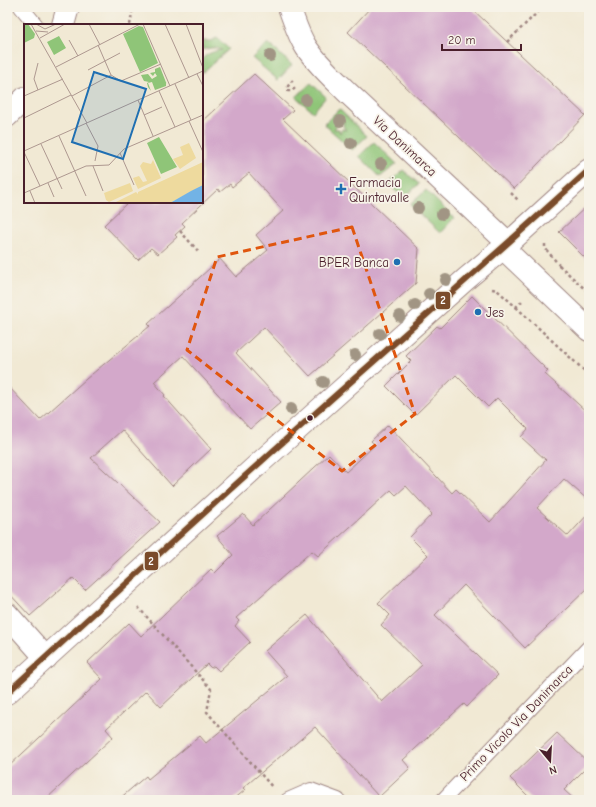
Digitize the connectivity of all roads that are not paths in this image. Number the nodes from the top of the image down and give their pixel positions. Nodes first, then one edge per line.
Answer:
1 (21, 7) edge
2 (68, 7) edge
3 (289, 7) edge
4 (35, 24) edge
5 (63, 24) edge
6 (24, 99) edge
7 (7, 116) edge
8 (589, 170) edge
9 (506, 245) junction
10 (589, 330) edge
11 (7, 614) edge
12 (589, 647) edge
13 (46, 658) junction
14 (7, 693) edge
15 (288, 800) edge
16 (338, 800) edge
17 (443, 800) edge

1 - 4 lane
2 - 5 street
3 - 9 street, Via Danimarca
6 - 7 street
8 - 9 street
9 - 10 street, Via Danimarca
9 - 13 street
11 - 13 street
12 - 17 lane, Primo Vicolo Via Danimarca
13 - 14 street
15 - 16 lane

